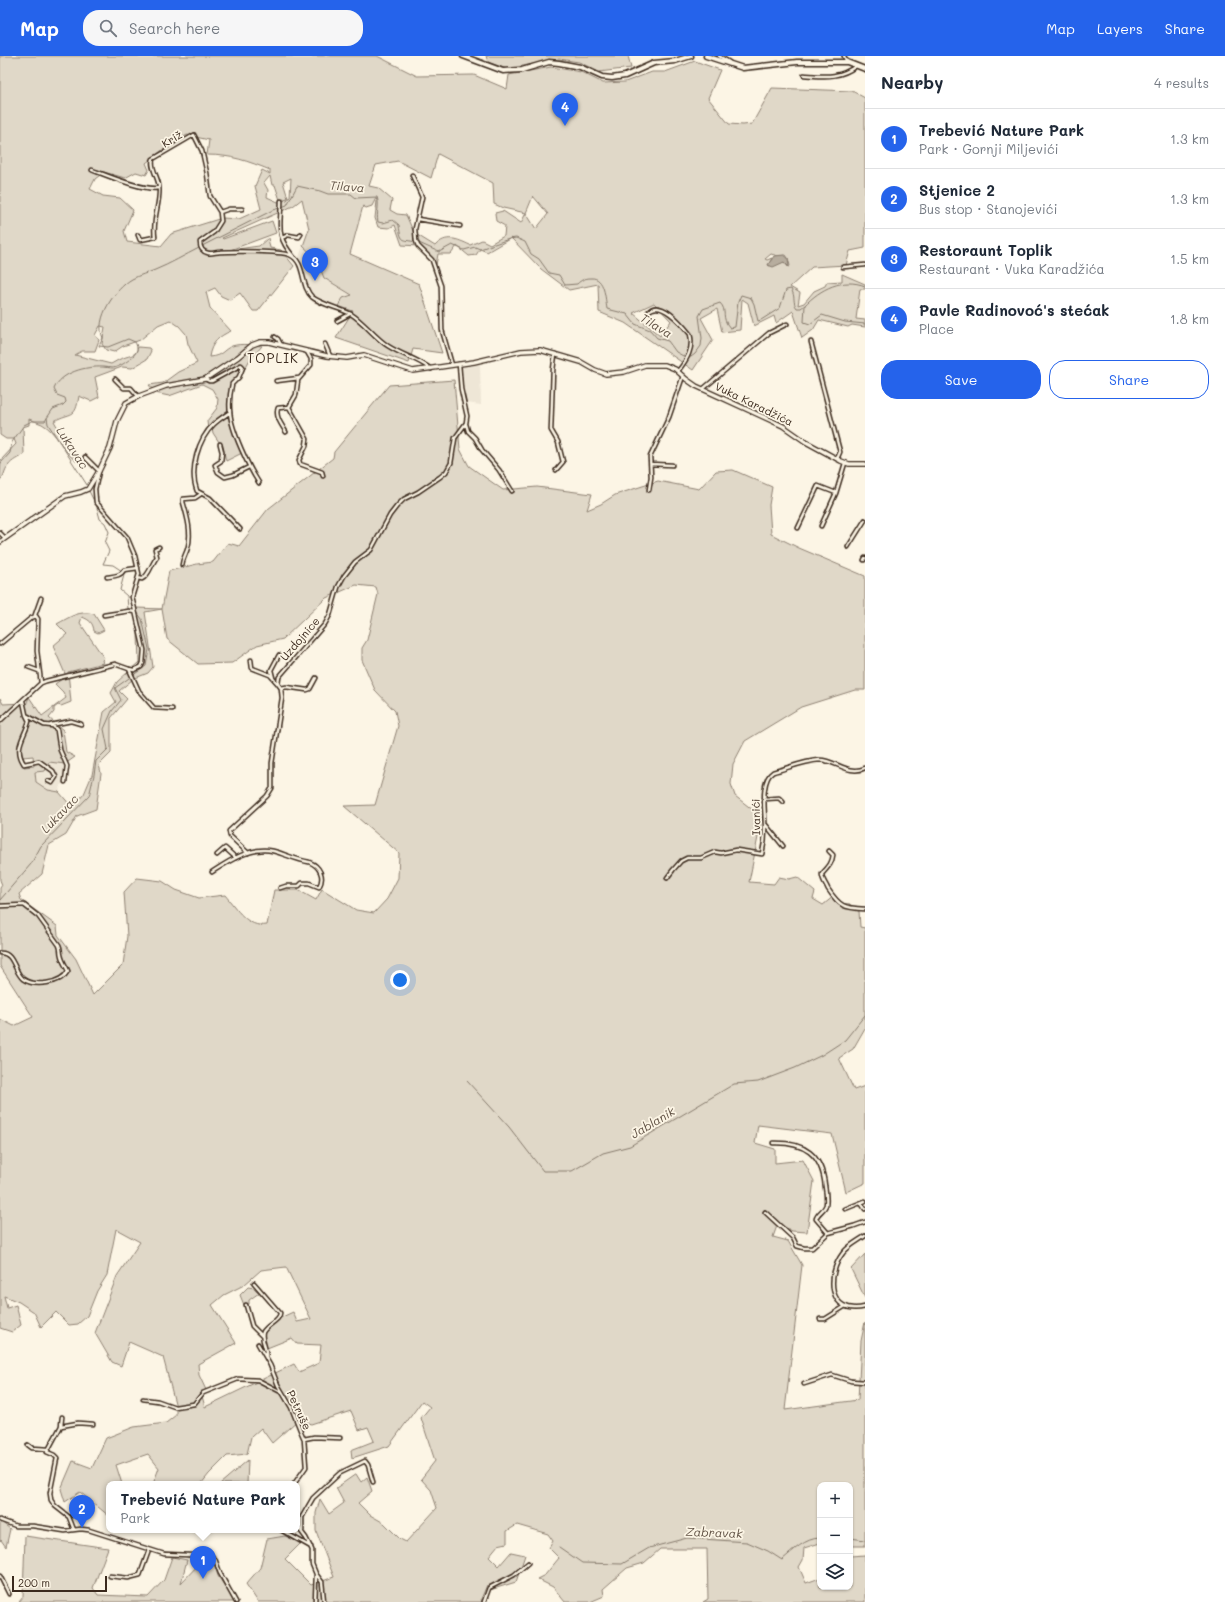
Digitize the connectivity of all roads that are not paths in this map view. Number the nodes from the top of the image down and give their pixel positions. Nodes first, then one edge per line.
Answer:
1 (463, 56) edge
2 (691, 56) edge
3 (706, 56) edge
4 (719, 56) edge
5 (844, 56) edge
6 (847, 62) junction
7 (736, 66) junction
8 (856, 66) junction
9 (865, 69) edge
10 (804, 75) dead end
11 (92, 170) dead end
12 (412, 175) dead end
13 (159, 188) junction
14 (281, 200) dead end
15 (242, 209) dead end
16 (220, 212) junction
17 (417, 219) junction
18 (460, 226) dead end
19 (301, 234) dead end
20 (138, 235) dead end
21 (282, 238) junction
22 (295, 258) junction
23 (865, 265) edge
24 (843, 267) dead end
25 (648, 312) dead end
26 (350, 314) junction
27 (337, 316) dead end
28 (342, 319) junction
29 (337, 321) dead end
30 (787, 324) dead end
31 (275, 337) dead end
32 (811, 342) dead end
33 (281, 344) junction
34 (325, 344) dead end
35 (307, 352) junction
36 (555, 353) junction
37 (330, 356) junction
38 (459, 364) junction
39 (452, 365) junction
40 (432, 369) junction
41 (678, 371) junction
42 (683, 376) junction
43 (300, 378) junction
44 (115, 379) dead end
45 (205, 379) junction
46 (276, 381) dead end
47 (703, 389) junction
48 (138, 396) junction
49 (289, 406) junction
50 (230, 412) junction
51 (466, 424) junction
52 (286, 432) dead end
53 (220, 444) dead end
54 (85, 458) dead end
55 (837, 459) junction
56 (845, 463) junction
57 (651, 464) junction
58 (865, 464) edge
59 (672, 466) dead end
60 (249, 467) junction
61 (556, 470) dead end
62 (99, 471) junction
63 (323, 476) dead end
64 (259, 483) dead end
65 (649, 490) dead end
66 (512, 491) dead end
67 (836, 493) junction
68 (201, 494) junction
69 (865, 520) edge
70 (821, 526) dead end
71 (798, 528) dead end
72 (240, 529) dead end
73 (0, 533) edge
74 (5, 538) junction
75 (0, 542) edge
76 (159, 546) dead end
77 (848, 547) dead end
78 (182, 565) dead end
79 (138, 568) junction
80 (107, 577) dead end
81 (138, 578) junction
82 (41, 598) dead end
83 (135, 612) junction
84 (35, 615) junction
85 (104, 615) dead end
86 (0, 644) edge
87 (279, 655) dead end
88 (251, 660) dead end
89 (28, 667) dead end
90 (129, 669) junction
91 (39, 671) junction
92 (273, 678) junction
93 (316, 678) dead end
94 (41, 683) junction
95 (278, 684) junction
96 (280, 688) junction
97 (23, 701) junction
98 (172, 709) dead end
99 (26, 715) junction
100 (0, 721) edge
101 (80, 724) dead end
102 (50, 725) junction
103 (865, 768) edge
104 (48, 781) dead end
105 (65, 782) dead end
106 (764, 799) junction
107 (783, 802) dead end
108 (766, 824) junction
109 (783, 846) dead end
110 (829, 851) dead end
111 (248, 853) junction
112 (217, 855) dead end
113 (236, 858) junction
114 (212, 872) dead end
115 (668, 878) dead end
116 (280, 888) dead end
117 (0, 906) edge
118 (865, 909) edge
119 (0, 953) edge
120 (773, 1144) dead end
121 (865, 1201) edge
122 (861, 1204) junction
123 (845, 1209) dead end
124 (865, 1209) edge
125 (766, 1212) dead end
126 (865, 1222) edge
127 (828, 1233) junction
128 (865, 1236) edge
129 (254, 1283) dead end
130 (246, 1305) dead end
131 (844, 1307) junction
132 (865, 1307) edge
133 (820, 1319) dead end
134 (262, 1336) junction
135 (258, 1344) dead end
136 (266, 1358) junction
137 (865, 1382) edge
138 (804, 1384) dead end
139 (283, 1393) junction
140 (143, 1399) dead end
141 (62, 1417) dead end
142 (93, 1424) dead end
143 (61, 1426) junction
144 (340, 1438) dead end
145 (304, 1439) junction
146 (28, 1445) dead end
147 (48, 1450) junction
148 (296, 1481) edge
149 (373, 1482) dead end
150 (0, 1520) edge
151 (74, 1530) junction
152 (302, 1531) joint
153 (286, 1533) edge
154 (311, 1547) junction
155 (150, 1550) junction
156 (528, 1563) dead end
157 (316, 1574) junction
158 (0, 1576) edge
159 (110, 1576) dead end
160 (322, 1582) junction
161 (316, 1585) junction
162 (9, 1594) dead end
163 (236, 1602) edge
164 (315, 1602) edge
165 (324, 1602) edge
166 (484, 1602) edge

1 - 2 main road
3 - 7 main road
4 - 7 street
5 - 6 street
6 - 7 main road
6 - 8 main road
8 - 9 main road
8 - 10 street
11 - 13 street
12 - 17 street
13 - 16 street, Križ
13 - 20 street, Križ
14 - 21 street
15 - 16 street
16 - 22 street
17 - 18 street
17 - 39 street
19 - 21 street
21 - 22 street
22 - 26 street
23 - 24 street
25 - 41 street
26 - 28 street
26 - 40 street
27 - 28 street
28 - 29 street
30 - 47 street, Vuka Karadžića
31 - 33 street
32 - 55 street
33 - 35 street, Vuka Karadžića
33 - 45 street, Vuka Karadžića
34 - 37 street
35 - 37 street, Vuka Karadžića
35 - 43 street
36 - 38 street, Vuka Karadžića
36 - 41 street, Vuka Karadžića
36 - 61 street
37 - 40 street, Vuka Karadžića
38 - 39 street, Vuka Karadžića
38 - 51 street
39 - 40 street, Vuka Karadžića
41 - 42 street, Vuka Karadžića
42 - 47 street, Vuka Karadžića
42 - 57 street
43 - 46 street
43 - 49 street
44 - 48 street
45 - 48 street, Vuka Karadžića
45 - 50 street, Vuka Karadžića
47 - 55 street, Vuka Karadžića
48 - 62 street, Vuka Karadžića
49 - 52 street
49 - 63 street
50 - 60 street, Vuka Karadžića
50 - 68 street
51 - 66 street
51 - 95 street, Uzdojnice
53 - 60 street
54 - 62 street
55 - 56 street, Vuka Karadžića
56 - 58 street, Vuka Karadžića
56 - 67 street
57 - 59 street
57 - 65 street
60 - 64 street, Vuka Karadžića
62 - 74 street, Vuka Karadžića
62 - 79 street, Vuka Karadžića
67 - 70 street
67 - 71 street
68 - 72 street
68 - 78 street
69 - 77 street
73 - 74 street
74 - 75 street, Vuka Karadžića
76 - 81 street
79 - 80 street
79 - 81 street, Vuka Karadžića
81 - 83 street, Vuka Karadžića
82 - 84 street
83 - 85 street
83 - 90 street, Vuka Karadžića
84 - 86 street
84 - 91 street
87 - 92 street
88 - 92 street
89 - 91 street
90 - 94 street
90 - 98 street
91 - 94 street
92 - 95 street
93 - 96 street
94 - 97 street
95 - 96 street
96 - 111 street
97 - 99 street
97 - 100 street
99 - 102 street
99 - 104 street
101 - 102 street
102 - 105 street
103 - 106 street, Ivanići
106 - 107 street
106 - 108 street, Ivanići
108 - 109 street
108 - 115 street, Ivanići
110 - 118 street
111 - 113 street
111 - 116 street
112 - 113 street
113 - 114 street
117 - 119 street
120 - 127 street
121 - 122 street
122 - 123 street
122 - 124 street
125 - 127 street
126 - 127 street
128 - 131 street
129 - 134 street
130 - 134 street
131 - 132 street
131 - 133 street
134 - 136 street
135 - 136 street, Petruše
136 - 139 street, Petruše
137 - 138 street
139 - 140 street
139 - 145 street, Petruše
141 - 143 street
142 - 143 street
143 - 147 street
144 - 145 street
145 - 148 street, Petruše
146 - 147 street
147 - 151 street
149 - 152 street
150 - 151 street
151 - 155 street
152 - 154 street
153 - 154 street
154 - 157 street
155 - 159 street
155 - 163 street
156 - 166 street
157 - 160 street
157 - 161 street
158 - 162 street
160 - 161 street
160 - 165 street
161 - 164 street

